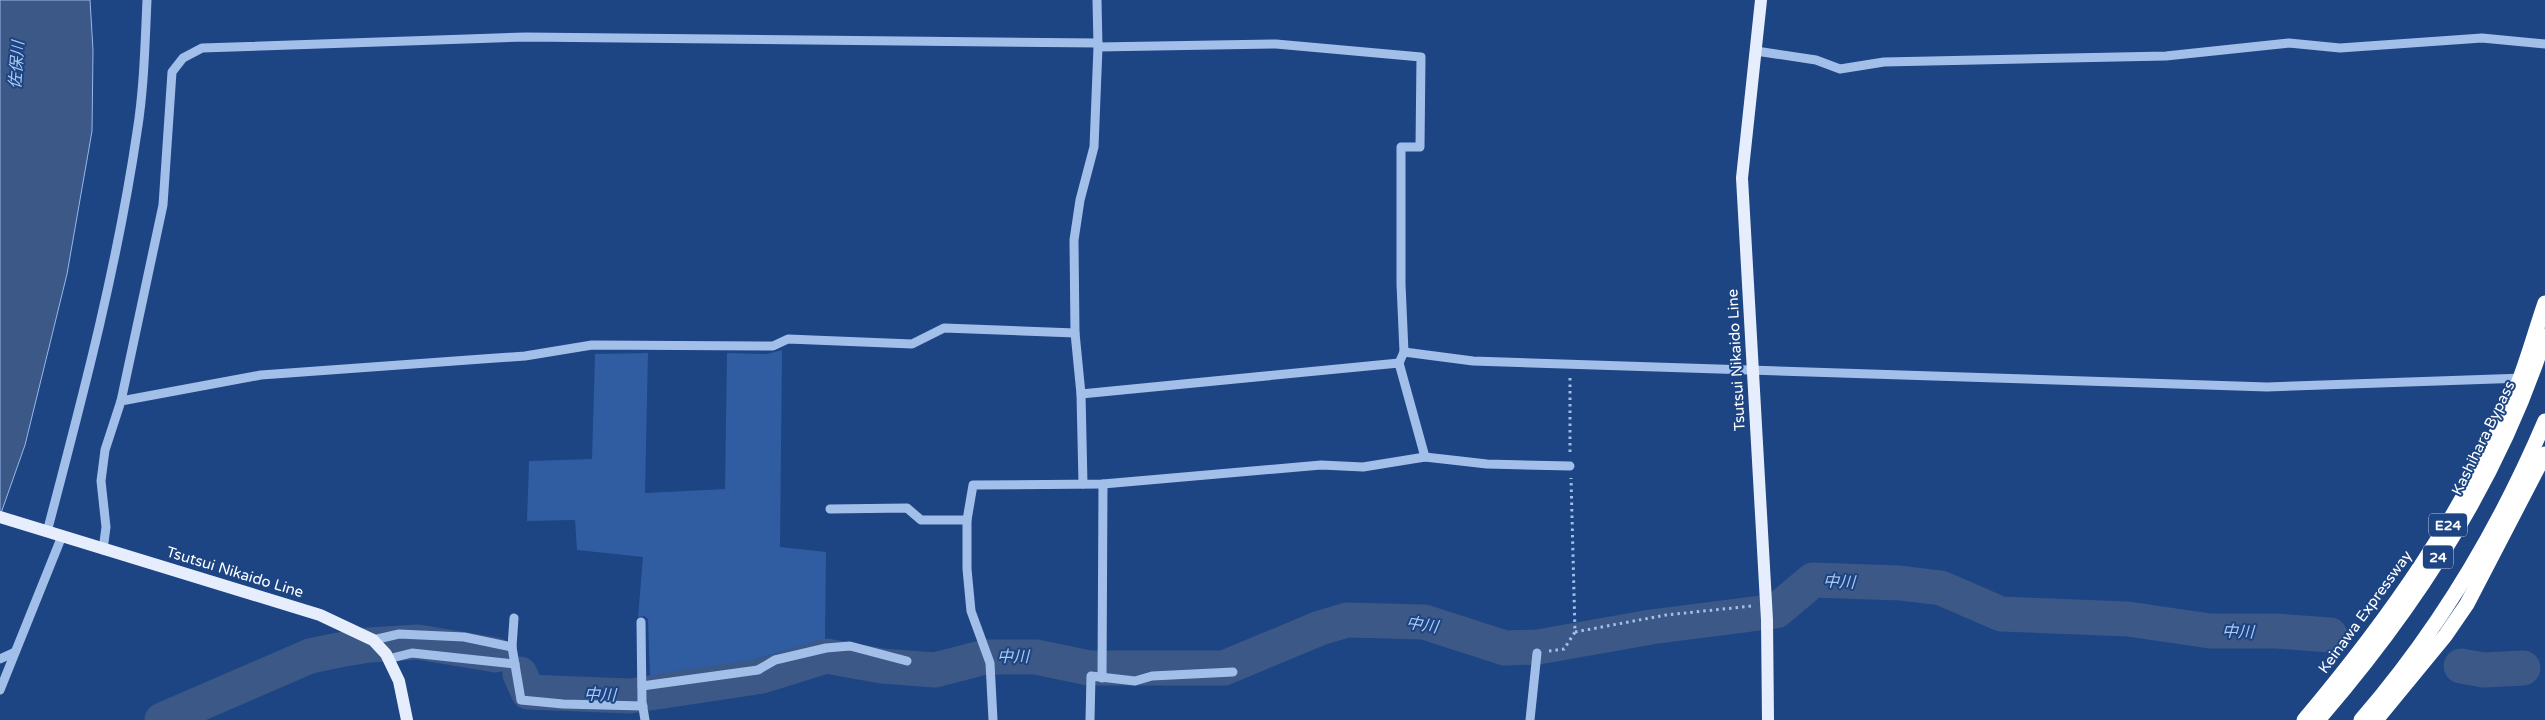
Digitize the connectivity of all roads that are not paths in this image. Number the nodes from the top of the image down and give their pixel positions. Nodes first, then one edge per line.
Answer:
1 (147, 0) edge
2 (1097, 0) edge
3 (1761, 0) edge
4 (2545, 44) edge
5 (1098, 45) junction
6 (1756, 51) junction
7 (2545, 303) edge
8 (1074, 333) junction
9 (2545, 336) edge
10 (1404, 352) junction
11 (1399, 363) junction
12 (1753, 372) junction
13 (2538, 378) edge
14 (1081, 394) junction
15 (121, 401) junction
16 (2545, 421) edge
17 (2545, 454) edge
18 (1425, 457) junction
19 (1570, 466) road end
20 (1083, 484) junction
21 (1103, 484) junction
22 (830, 509) dead end
23 (0, 517) edge
24 (967, 520) junction
25 (47, 532) junction
26 (62, 536) junction
27 (103, 550) junction
28 (514, 618) dead end
29 (641, 622) dead end
30 (373, 641) junction
31 (512, 647) junction
32 (15, 652) junction
33 (1538, 653) dead end
34 (387, 656) junction
35 (0, 659) edge
36 (907, 661) dead end
37 (515, 664) junction
38 (1233, 672) dead end
39 (1102, 678) junction
40 (642, 686) junction
41 (0, 690) edge
42 (642, 704) junction
43 (407, 720) edge
44 (645, 720) edge
45 (993, 720) edge
46 (1090, 720) edge
47 (1530, 720) edge
48 (1768, 720) edge
49 (2304, 720) edge
50 (2318, 720) edge
51 (2362, 720) edge
52 (2376, 720) edge

1 - 25 street
2 - 5 street
3 - 6 main road, Tsutsui Nikaido Line
4 - 6 street
5 - 8 street
5 - 10 street
5 - 15 street
6 - 12 main road, Tsutsui Nikaido Line
7 - 49 highway, Keinawa Expressway / E24, bridge
8 - 14 street
8 - 15 street
9 - 13 highway, Kashihara Bypass / 24
10 - 11 street
10 - 12 street
11 - 14 street
11 - 18 street
12 - 13 street
12 - 48 main road, Tsutsui Nikaido Line
13 - 50 highway, Kashihara Bypass / 24
14 - 20 street
15 - 27 street
16 - 51 highway, E24, bridge
17 - 52 highway
18 - 19 street
18 - 21 street
20 - 21 street
20 - 24 street
21 - 39 street
22 - 24 street
23 - 25 main road, Tsutsui Nikaido Line
24 - 45 street
25 - 26 main road, Tsutsui Nikaido Line
26 - 27 main road, Tsutsui Nikaido Line
26 - 32 street
27 - 30 main road, Tsutsui Nikaido Line
28 - 31 street
29 - 40 street
30 - 31 street
30 - 34 main road, Tsutsui Nikaido Line
31 - 37 street
32 - 35 street
32 - 41 street
33 - 47 street
34 - 37 street
34 - 43 main road, Tsutsui Nikaido Line
36 - 40 street
37 - 42 street
38 - 39 street
39 - 46 street
40 - 42 street
42 - 44 street

